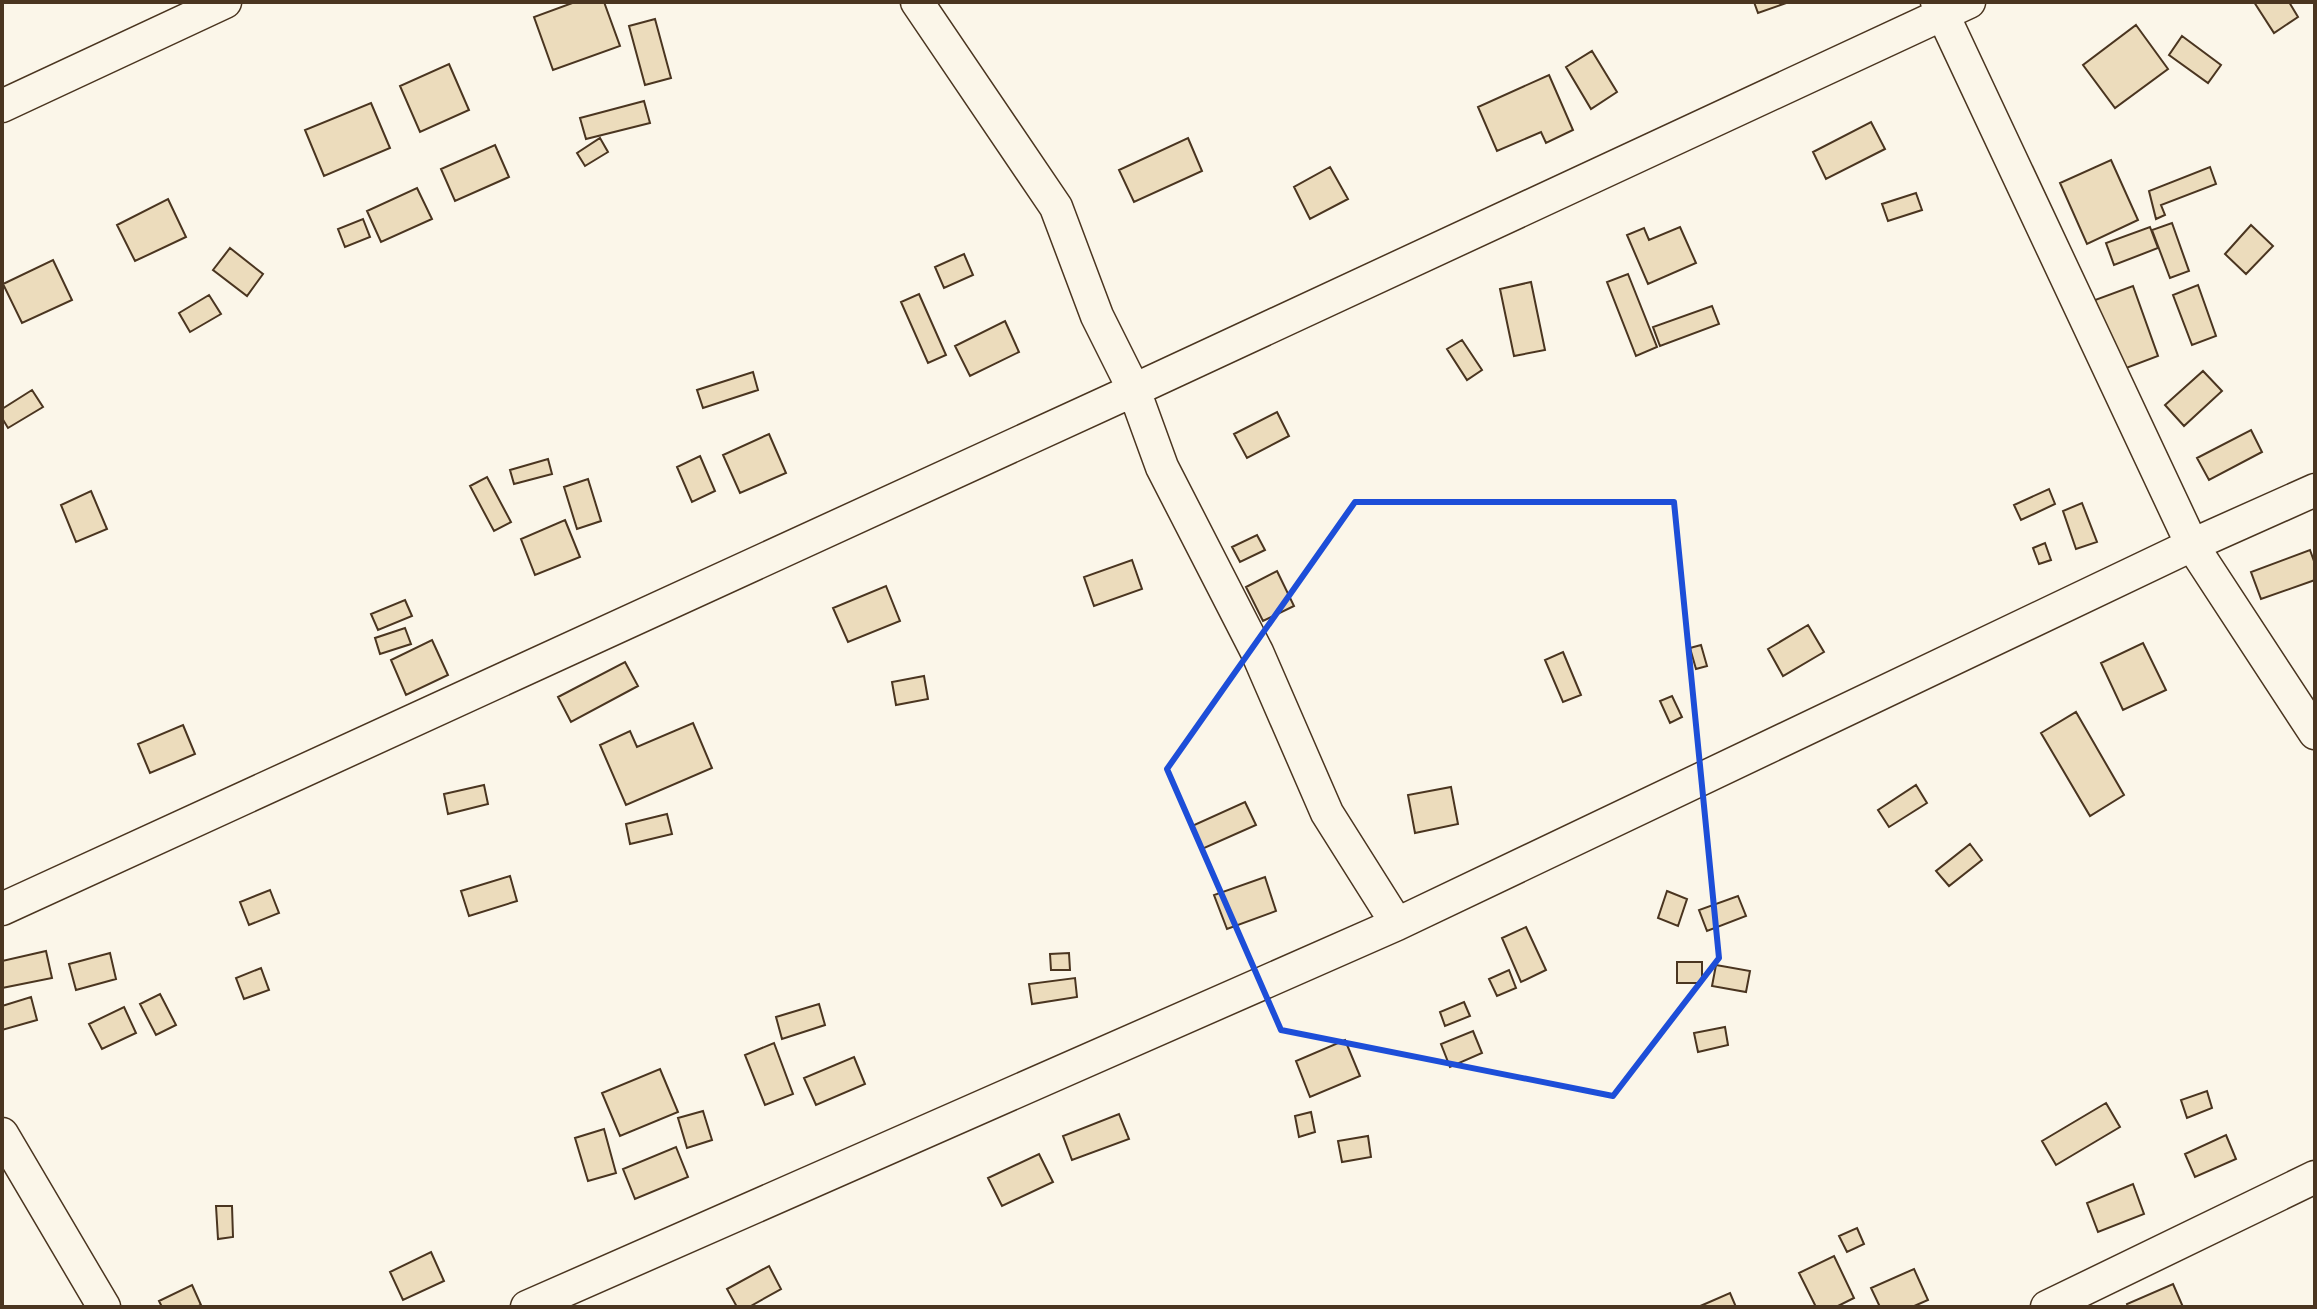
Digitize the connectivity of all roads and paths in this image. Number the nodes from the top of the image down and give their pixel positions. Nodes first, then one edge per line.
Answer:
1 (225, 2) edge
2 (917, 2) edge
3 (1949, 6) edge
4 (2, 106) edge
5 (1134, 390) junction
6 (2315, 490) edge
7 (2192, 545) junction
8 (2315, 733) edge
9 (2, 909) edge
10 (1397, 924) junction
11 (2, 1134) edge
12 (2315, 1177) edge
13 (104, 1307) edge
14 (527, 1307) edge
15 (2047, 1307) edge

1 - 4 street
2 - 5 street
3 - 5 street
3 - 7 street
5 - 9 street
5 - 10 street
6 - 7 street
7 - 8 street
7 - 10 street
10 - 14 street
11 - 13 street
12 - 15 street

